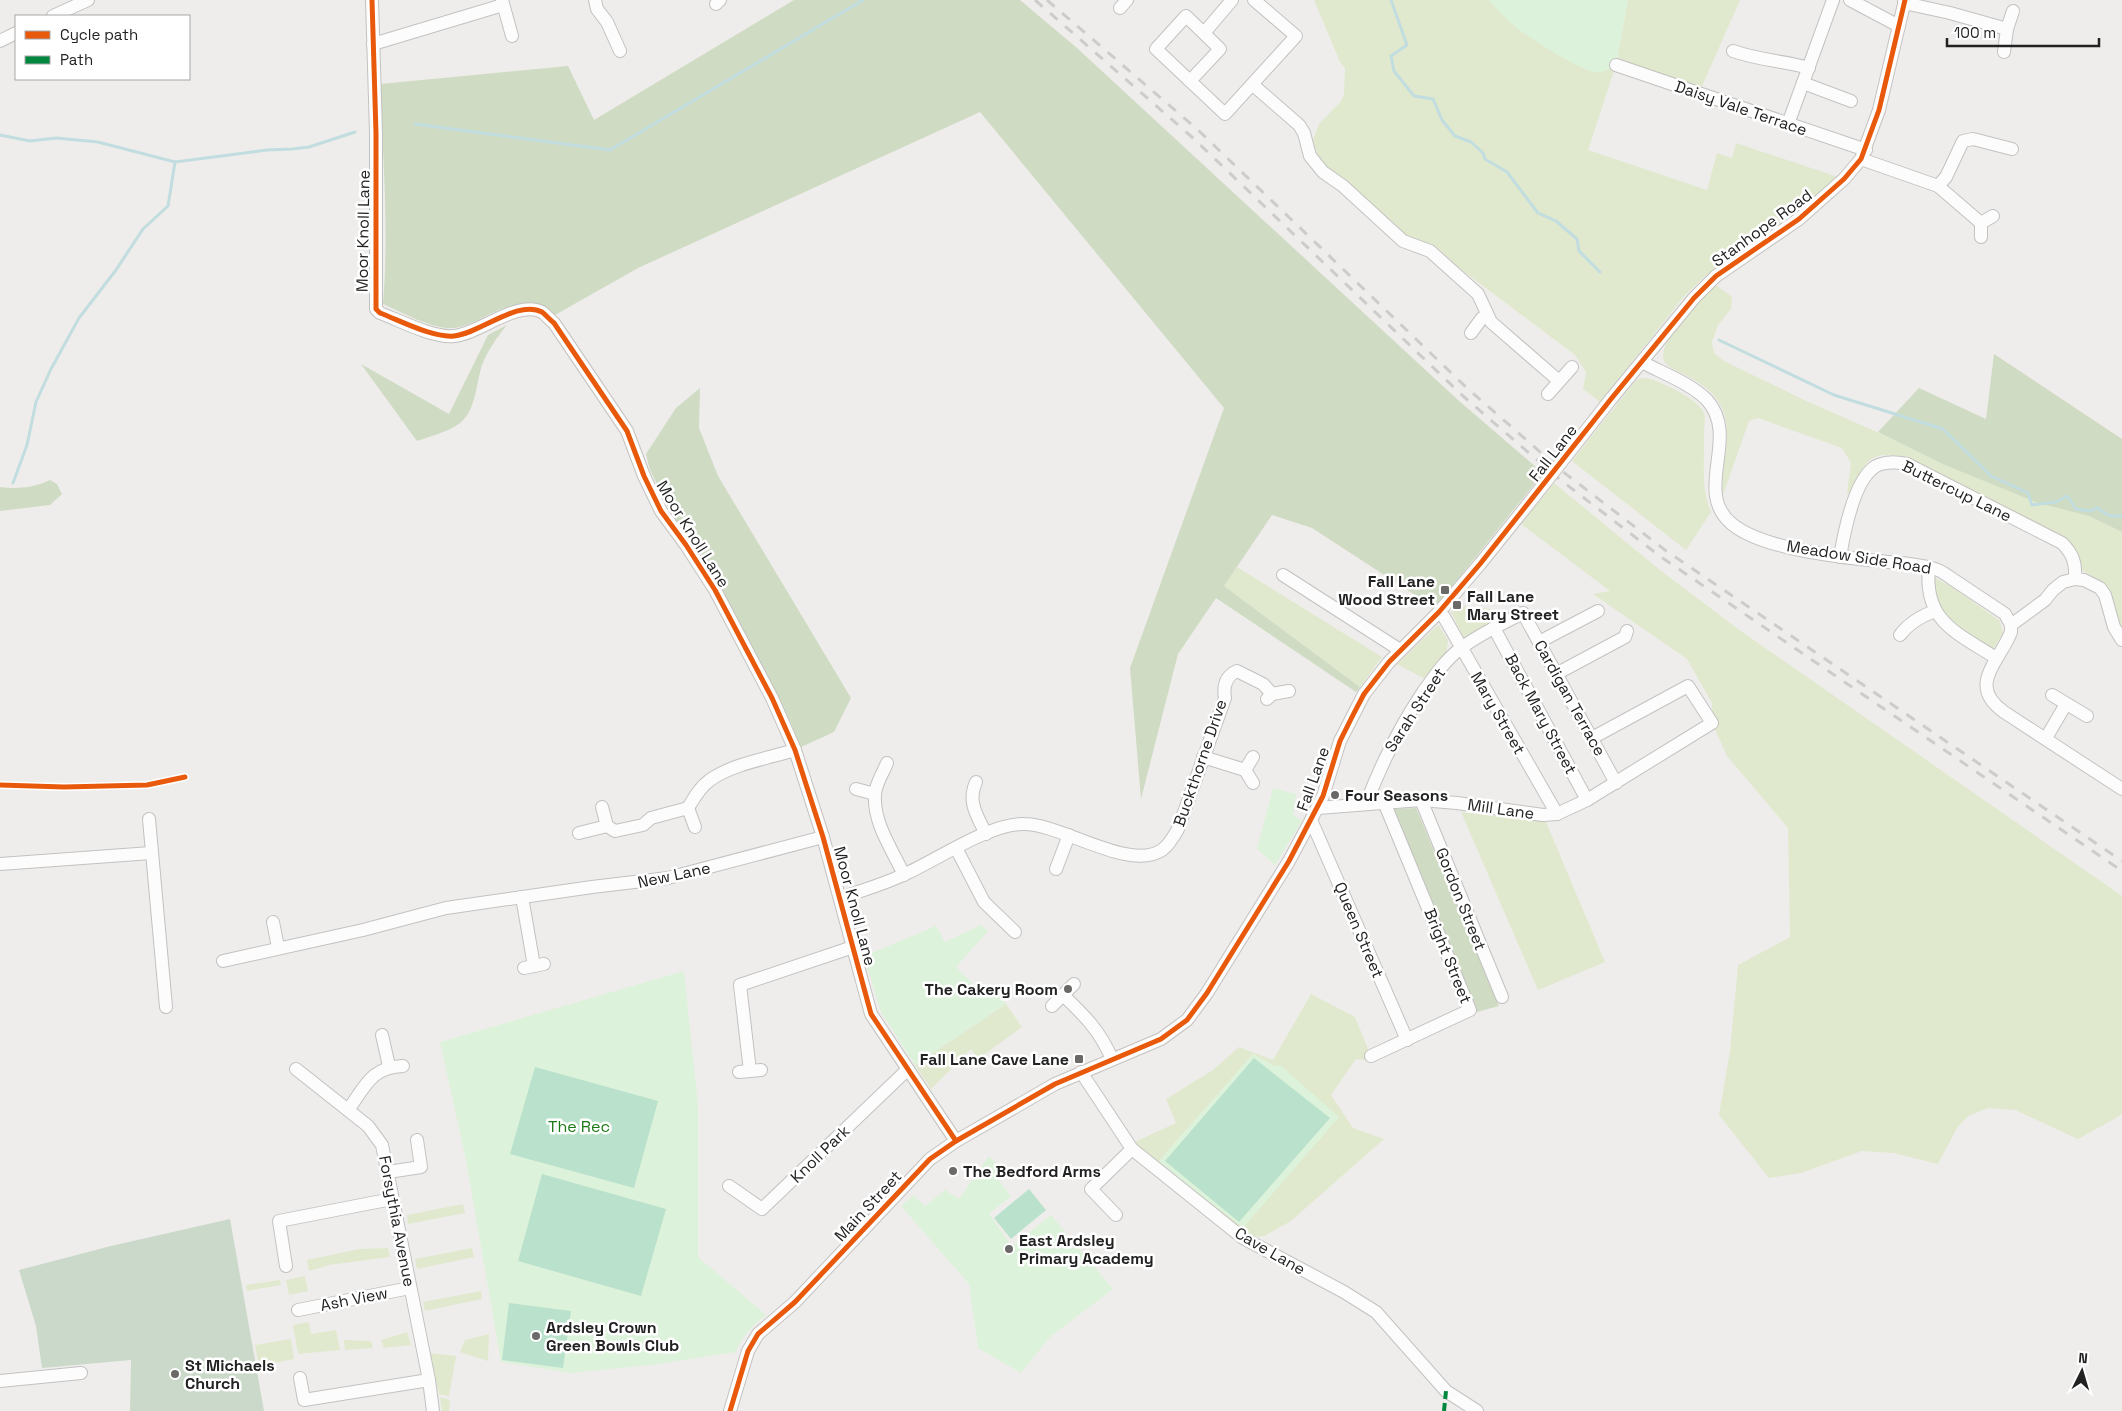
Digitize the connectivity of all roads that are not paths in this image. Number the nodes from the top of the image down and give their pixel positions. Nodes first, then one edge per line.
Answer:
1 (88, 0) edge
2 (372, 0) edge
3 (595, 0) edge
4 (1232, 0) edge
5 (1254, 0) edge
6 (1833, 0) edge
7 (1850, 0) edge
8 (1905, 2) edge
9 (503, 3) edge
10 (2013, 11) dead end
11 (54, 15) edge
12 (1898, 26) junction
13 (2006, 29) junction
14 (15, 34) edge
15 (1204, 34) junction
16 (512, 36) dead end
17 (0, 41) edge
18 (373, 44) junction
19 (620, 51) dead end
20 (1733, 52) dead end
21 (2004, 52) dead end
22 (1616, 65) dead end
23 (1809, 68) junction
24 (1190, 81) junction
25 (1803, 83) junction
26 (1253, 85) junction
27 (1851, 101) dead end
28 (1788, 124) junction
29 (2012, 149) dead end
30 (1863, 155) junction
31 (1938, 186) junction
32 (1993, 216) dead end
33 (1981, 223) junction
34 (1981, 237) dead end
35 (1487, 316) junction
36 (1471, 333) dead end
37 (1642, 362) junction
38 (1572, 367) dead end
39 (1559, 381) junction
40 (1548, 394) dead end
41 (1611, 399) joint
42 (1840, 557) junction
43 (1929, 567) junction
44 (1283, 575) dead end
45 (2075, 579) junction
46 (1598, 611) dead end
47 (1934, 611) junction
48 (1439, 612) junction
49 (1523, 613) joint
50 (2011, 625) junction
51 (1494, 628) junction
52 (1627, 631) dead end
53 (1900, 635) dead end
54 (2122, 640) edge
55 (1539, 642) junction
56 (1461, 648) junction
57 (1400, 650) junction
58 (1994, 663) junction
59 (1556, 674) junction
60 (1289, 691) dead end
61 (2052, 696) dead end
62 (2066, 704) junction
63 (2087, 716) dead end
64 (1592, 738) junction
65 (2046, 738) junction
66 (795, 750) junction
67 (1203, 757) junction
68 (1253, 757) dead end
69 (887, 763) dead end
70 (1245, 770) junction
71 (976, 782) dead end
72 (1253, 782) dead end
73 (1616, 783) junction
74 (2122, 788) edge
75 (856, 789) dead end
76 (874, 794) junction
77 (1421, 800) junction
78 (1587, 800) junction
79 (1384, 802) junction
80 (1366, 804) junction
81 (602, 807) dead end
82 (688, 808) junction
83 (1318, 808) junction
84 (1557, 814) junction
85 (149, 819) dead end
86 (1312, 820) junction
87 (607, 826) junction
88 (695, 827) dead end
89 (579, 833) dead end
90 (986, 834) junction
91 (1069, 835) junction
92 (823, 837) junction
93 (956, 848) junction
94 (152, 854) junction
95 (0, 864) edge
96 (1056, 869) dead end
97 (904, 875) junction
98 (522, 897) junction
99 (841, 898) junction
100 (273, 922) dead end
101 (1015, 932) dead end
102 (278, 947) junction
103 (853, 947) junction
104 (223, 961) dead end
105 (534, 966) dead end
106 (1074, 984) dead end
107 (1063, 995) junction
108 (1502, 997) dead end
109 (1052, 1006) dead end
110 (166, 1007) dead end
111 (382, 1035) dead end
112 (1407, 1040) junction
113 (1371, 1056) dead end
114 (1112, 1059) junction
115 (389, 1066) junction
116 (403, 1066) dead end
117 (296, 1069) dead end
118 (907, 1070) junction
119 (750, 1071) dead end
120 (1081, 1072) junction
121 (348, 1110) junction
122 (416, 1140) dead end
123 (956, 1141) junction
124 (1132, 1150) junction
125 (388, 1172) junction
126 (729, 1186) dead end
127 (392, 1200) junction
128 (1116, 1215) dead end
129 (286, 1266) dead end
130 (410, 1288) junction
131 (298, 1310) dead end
132 (81, 1373) dead end
133 (300, 1378) dead end
134 (429, 1380) junction
135 (0, 1381) edge
136 (433, 1411) edge
137 (730, 1411) edge
138 (1477, 1411) edge

1 - 11 street
2 - 18 street, Moor Knoll Lane
3 - 19 street
4 - 15 street
5 - 26 street
6 - 23 street
7 - 12 street
8 - 12 street, Stanhope Road
8 - 13 street
9 - 16 street
9 - 18 street
10 - 13 street
12 - 30 street, Stanhope Road
13 - 21 street
14 - 17 street
15 - 24 street
15 - 24 street
18 - 66 street, Moor Knoll Lane
20 - 23 street
22 - 28 street, Daisy Vale Terrace
23 - 25 street
24 - 26 street
25 - 27 street
25 - 28 street
26 - 35 street
28 - 30 street, Daisy Vale Terrace
29 - 31 street
30 - 31 street, Daisy Vale Terrace
30 - 37 street, Stanhope Road
31 - 33 street
32 - 33 street
33 - 34 street
35 - 36 street
35 - 39 street
37 - 41 street, Stanhope Road
37 - 42 street, Meadow Side Road
38 - 39 street
39 - 40 street
41 - 48 street, Fall Lane, bridge
42 - 43 street, Meadow Side Road
42 - 45 street, Buttercup Lane
43 - 47 street
43 - 50 street, Meadow Side Road
44 - 57 street
45 - 50 street
45 - 54 street
46 - 55 street
47 - 53 street
47 - 58 street
48 - 56 street, Mary Street
48 - 57 street, Fall Lane
49 - 51 street, Sarah Street
49 - 55 street, Cardigan Terrace
50 - 58 street
51 - 56 street, Sarah Street
51 - 78 street, Back Mary Street
52 - 59 street
55 - 59 street, Cardigan Terrace
56 - 80 street, Sarah Street
56 - 84 street, Mary Street
57 - 83 street, Fall Lane
58 - 65 street
59 - 64 street, Cardigan Terrace
60 - 67 street, Buckthorne Drive
61 - 62 street
62 - 63 street
62 - 65 street
64 - 73 street, Cardigan Terrace
64 - 73 street, Mill Lane
65 - 74 street
66 - 82 street
66 - 92 street, Moor Knoll Lane
67 - 70 street
67 - 91 street, Buckthorne Drive
68 - 70 street
69 - 76 street
70 - 72 street
71 - 90 street
73 - 78 street, Mill Lane
75 - 76 street
76 - 97 street
77 - 79 street, Mill Lane
77 - 84 street, Mill Lane
77 - 108 street, Gordon Street
78 - 84 street, Mill Lane
79 - 80 street, Mill Lane
79 - 112 street, Bright Street
80 - 83 street, Mill Lane
81 - 87 street
82 - 87 street
82 - 88 street
83 - 86 street, Fall Lane
85 - 94 street
86 - 112 street, Queen Street
86 - 114 street, Fall Lane
87 - 89 street
90 - 91 street, Buckthorne Drive
90 - 93 street, Buckthorne Drive
91 - 96 street
92 - 98 street, New Lane
92 - 99 street, Moor Knoll Lane
93 - 97 street, Buckthorne Drive
93 - 101 street
94 - 95 street
94 - 110 street
97 - 99 street, Buckthorne Drive
98 - 102 street, New Lane
98 - 105 street
99 - 103 street, Moor Knoll Lane
100 - 102 street
102 - 104 street, New Lane
103 - 118 street, Moor Knoll Lane
103 - 119 street
106 - 107 street
107 - 109 street
107 - 114 street
111 - 115 street
112 - 113 street, Bright Street
114 - 120 street, Fall Lane
115 - 116 street
115 - 121 street
117 - 121 street, Forsythia Avenue
118 - 123 street, Moor Knoll Lane
118 - 126 street, Knoll Park
120 - 123 street, Main Street
120 - 124 street, Cave Lane
121 - 125 street, Forsythia Avenue
122 - 125 street
123 - 137 street, Main Street
124 - 128 street
124 - 138 street, Cave Lane
125 - 127 street, Forsythia Avenue
127 - 129 street
127 - 130 street, Forsythia Avenue
130 - 131 street, Ash View
130 - 134 street, Forsythia Avenue
132 - 135 street
133 - 134 street
134 - 136 street, Forsythia Avenue

